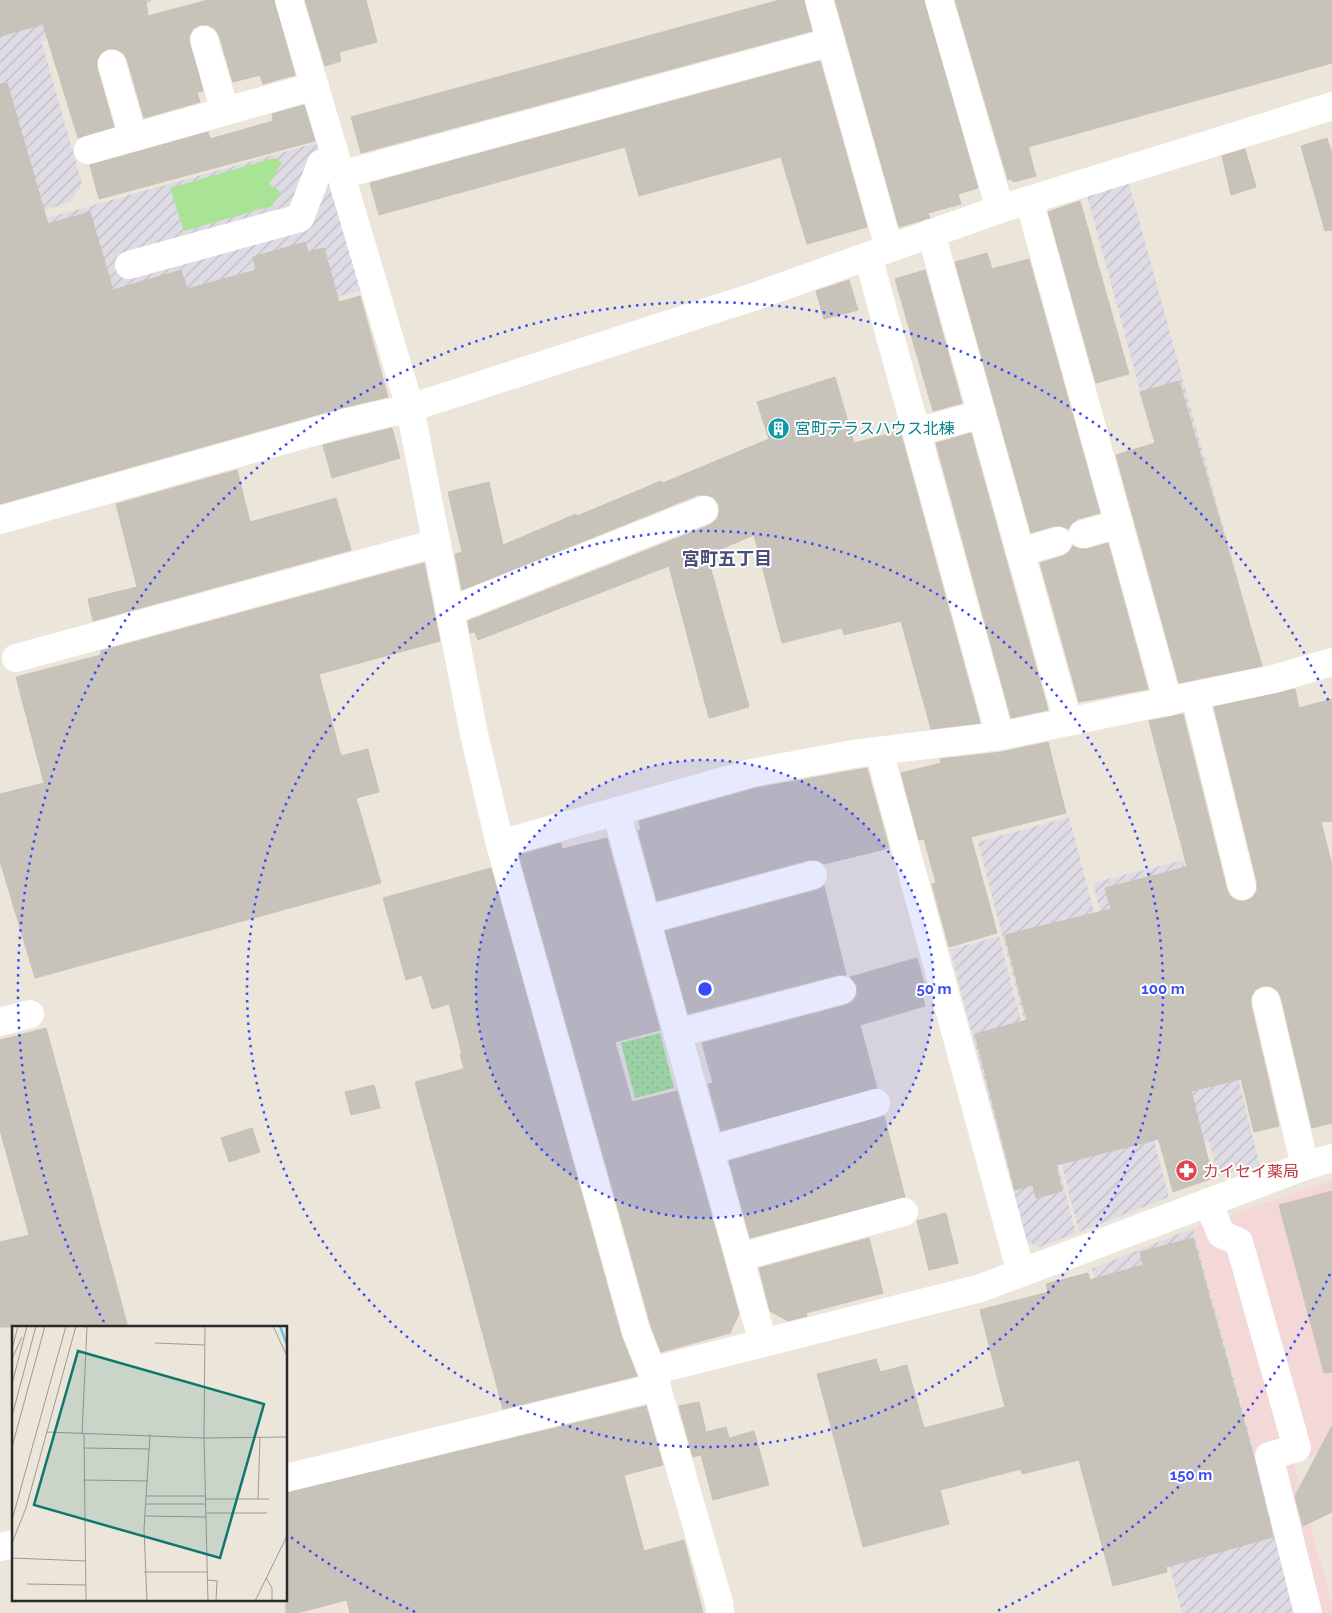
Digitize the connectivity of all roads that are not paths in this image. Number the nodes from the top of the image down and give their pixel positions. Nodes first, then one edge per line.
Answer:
1 (289, 0) edge
2 (819, 0) edge
3 (939, 0) edge
4 (204, 40) dead end
5 (831, 42) junction
6 (112, 64) dead end
7 (315, 86) junction
8 (1332, 106) edge
9 (225, 111) junction
10 (133, 137) junction
11 (88, 150) dead end
12 (339, 167) junction
13 (1029, 200) junction
14 (1000, 209) junction
15 (931, 233) junction
16 (878, 252) junction
17 (129, 266) dead end
18 (410, 408) junction
19 (982, 414) junction
20 (917, 432) junction
21 (704, 510) dead end
22 (0, 520) edge
23 (1119, 524) junction
24 (437, 543) junction
25 (1020, 552) junction
26 (450, 611) junction
27 (16, 658) dead end
28 (1332, 662) edge
29 (1195, 696) junction
30 (1168, 702) junction
31 (1068, 722) junction
32 (1000, 736) junction
33 (879, 751) junction
34 (616, 811) junction
35 (500, 844) junction
36 (813, 875) dead end
37 (1242, 886) dead end
38 (646, 920) junction
39 (842, 990) dead end
40 (1266, 1001) dead end
41 (30, 1014) dead end
42 (0, 1022) edge
43 (678, 1033) junction
44 (876, 1103) dead end
45 (710, 1150) junction
46 (1332, 1158) edge
47 (1304, 1166) junction
48 (1208, 1202) junction
49 (904, 1212) dead end
50 (740, 1257) junction
51 (1021, 1273) junction
52 (763, 1343) junction
53 (654, 1379) junction
54 (288, 1477) edge
55 (720, 1613) edge
56 (1308, 1613) edge

1 - 7 street
2 - 5 street
3 - 14 street
4 - 9 street
5 - 12 street
5 - 16 street
6 - 10 street
7 - 9 street
7 - 12 street
8 - 13 street
9 - 10 street
10 - 11 street
12 - 17 street
12 - 18 street
13 - 14 street
13 - 23 street
14 - 15 street
15 - 16 street
15 - 19 street
16 - 18 street
16 - 20 street
18 - 22 street
18 - 24 street
19 - 20 street
19 - 25 street
20 - 32 street
21 - 26 street
23 - 25 street
23 - 30 street
24 - 26 street
24 - 27 street
25 - 31 street
26 - 35 street
28 - 29 street
29 - 30 street
29 - 37 street
30 - 31 street
31 - 32 street
32 - 33 street
33 - 34 street
33 - 51 street
34 - 35 street
34 - 38 street
35 - 53 street
36 - 38 street
38 - 43 street
39 - 43 street
40 - 47 street
41 - 42 street
43 - 45 street
44 - 45 street
45 - 50 street
46 - 47 street
47 - 48 street
48 - 51 street
48 - 56 street
49 - 50 street
50 - 52 street
51 - 52 street
52 - 53 street
53 - 54 street
53 - 55 street

